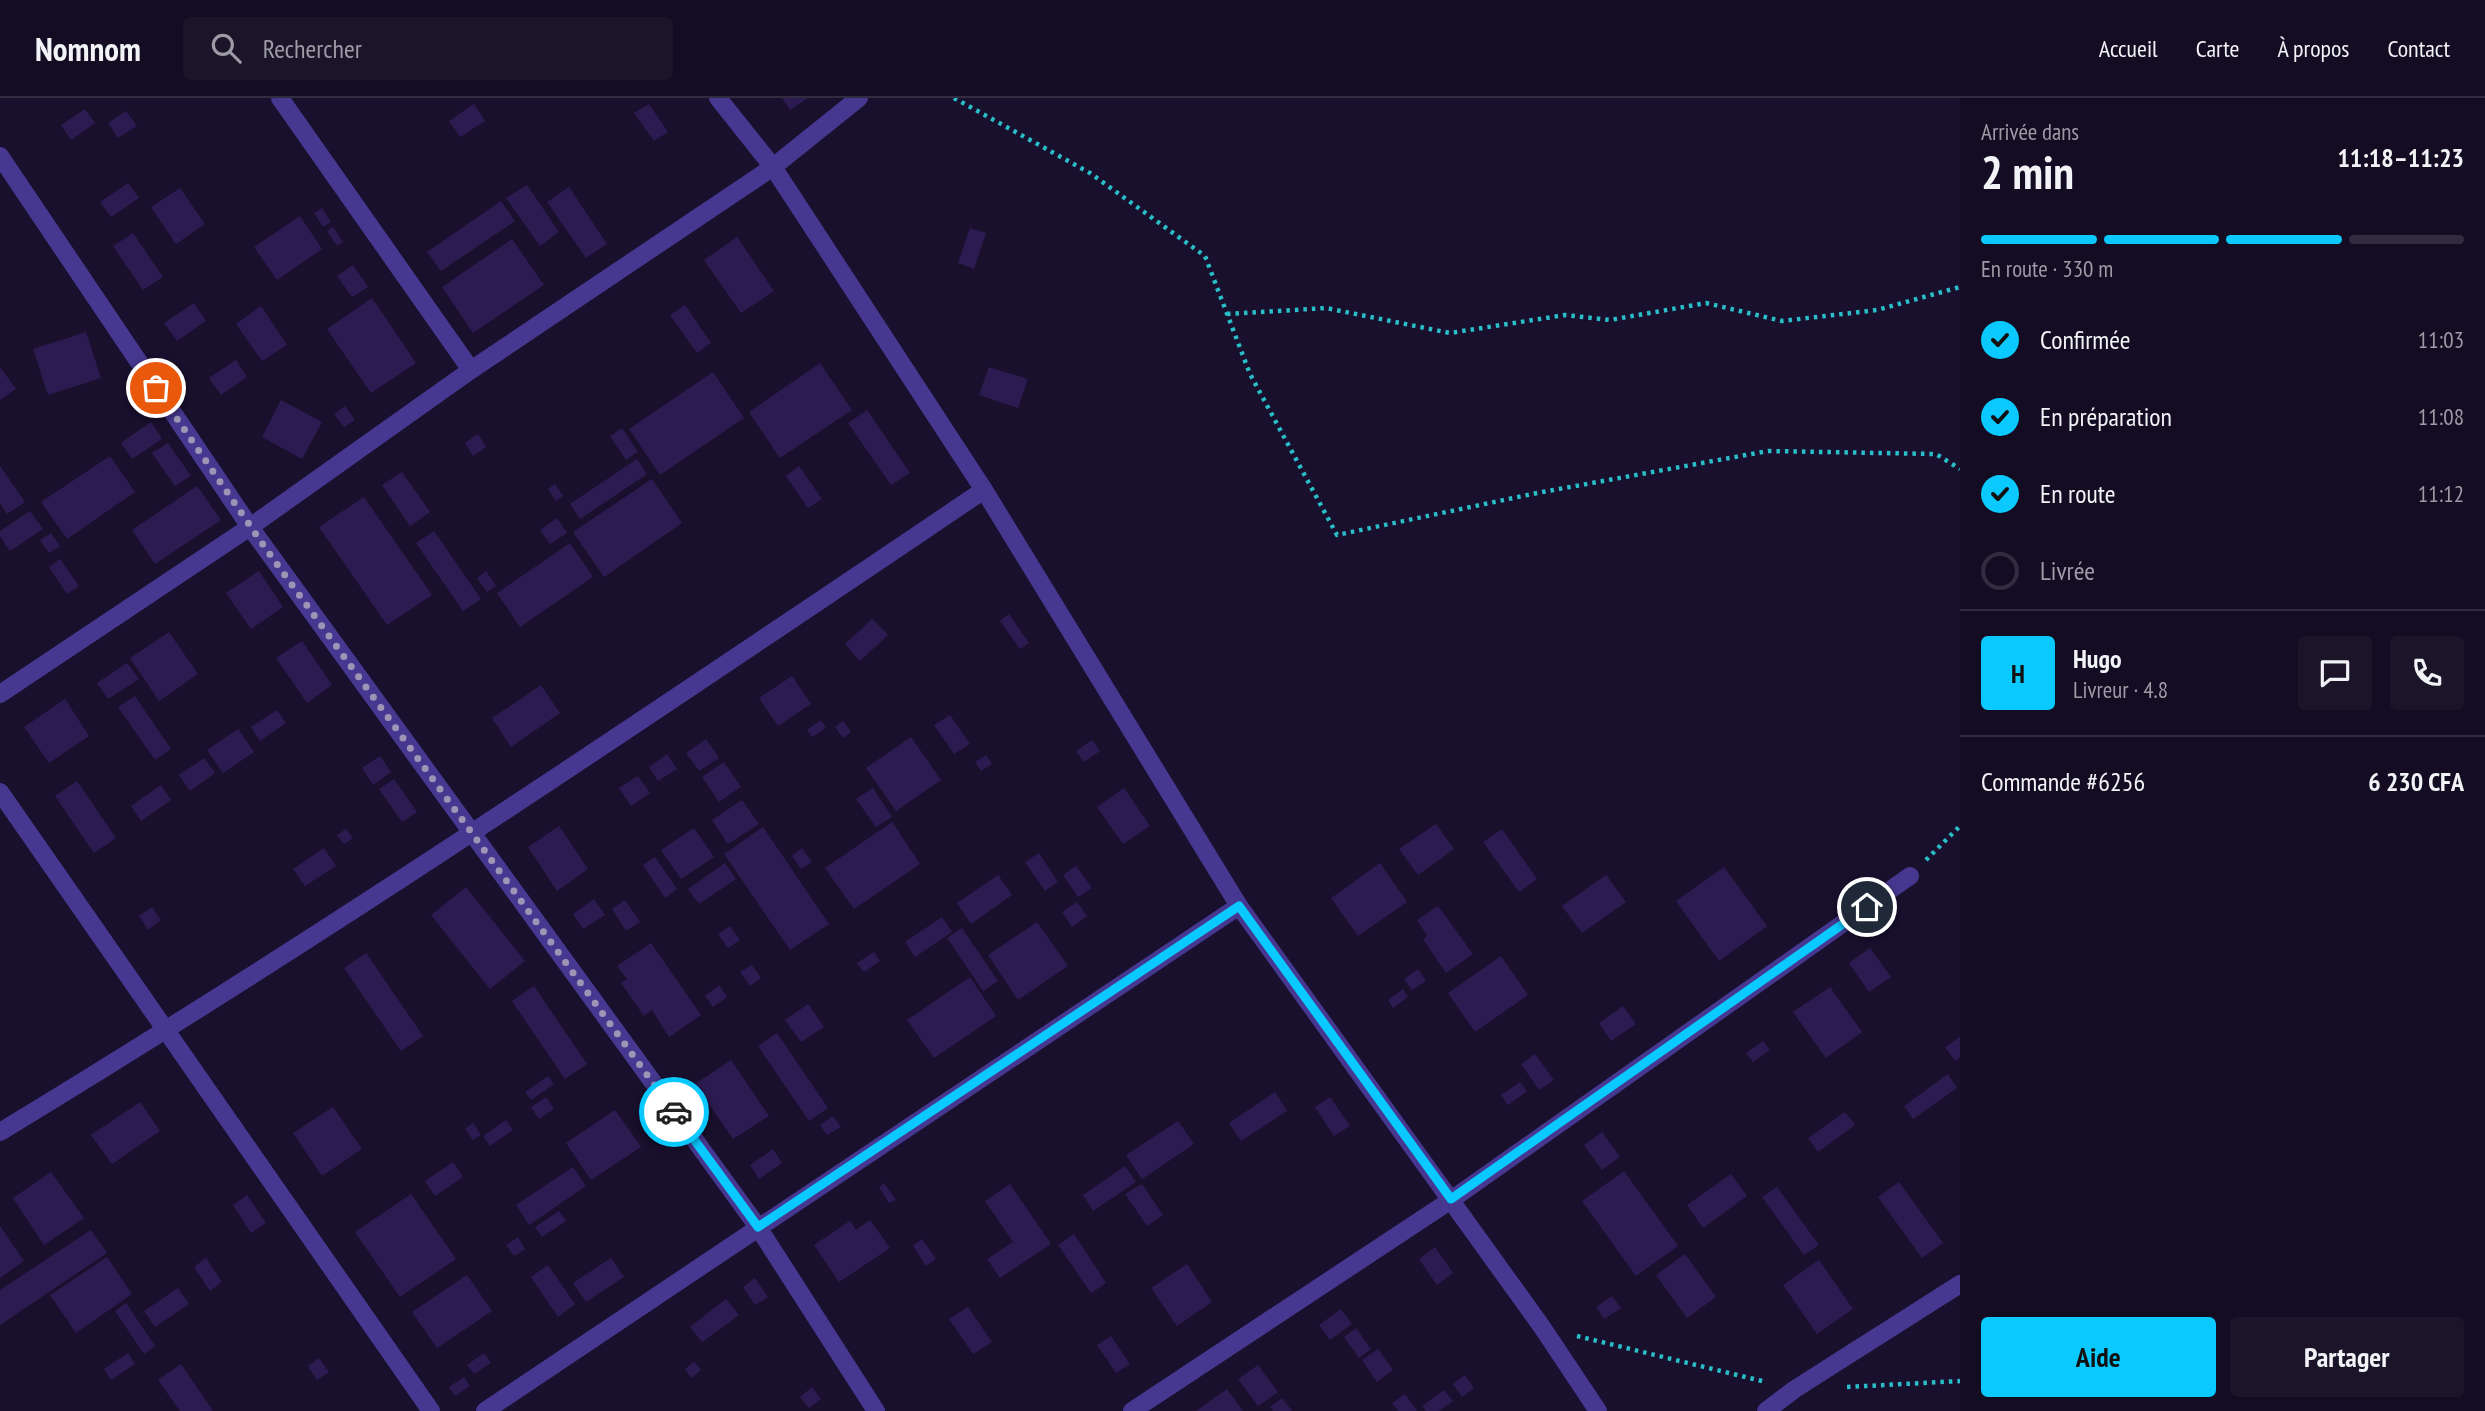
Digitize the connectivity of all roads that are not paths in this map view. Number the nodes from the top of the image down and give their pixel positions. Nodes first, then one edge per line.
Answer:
1 (280, 98) edge
2 (718, 98) edge
3 (859, 98) edge
4 (0, 156) edge
5 (773, 167) junction
6 (471, 370) junction
7 (984, 490) junction
8 (250, 527) junction
9 (0, 694) edge
10 (0, 792) edge
11 (472, 835) junction
12 (1910, 876) road end
13 (1239, 906) junction
14 (166, 1031) junction
15 (0, 1132) edge
16 (1451, 1199) junction
17 (758, 1227) junction
18 (1960, 1284) edge
19 (431, 1411) edge
20 (485, 1411) edge
21 (876, 1411) edge
22 (1132, 1411) edge
23 (1598, 1411) edge
24 (1766, 1411) edge

1 - 6 street
2 - 5 street
3 - 5 street
4 - 8 street
5 - 6 street
5 - 7 street
6 - 8 street
7 - 11 street
7 - 13 street
8 - 9 street
8 - 11 street
10 - 14 street
11 - 14 street
11 - 17 street
12 - 16 street
13 - 16 street
13 - 17 street
14 - 15 street
14 - 19 street
16 - 22 street
16 - 23 street
17 - 20 street
17 - 21 street
18 - 24 street

